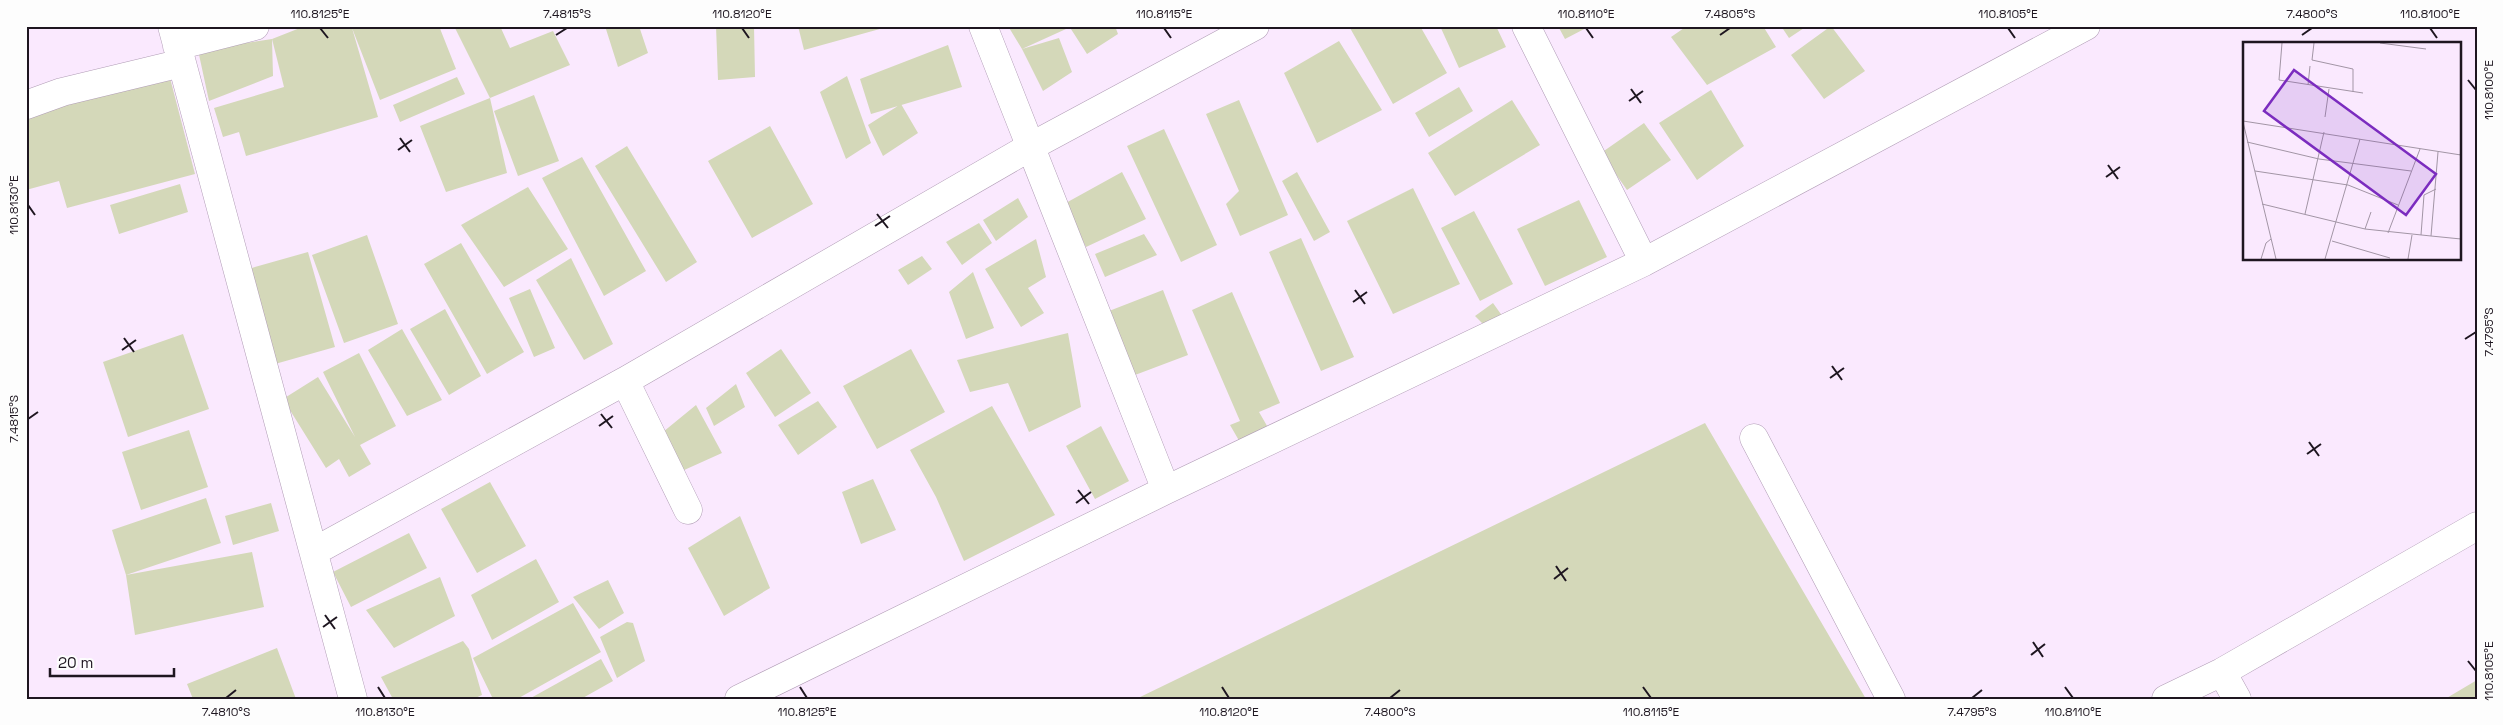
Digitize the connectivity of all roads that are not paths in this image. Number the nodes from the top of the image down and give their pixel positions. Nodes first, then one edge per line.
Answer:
1 (255, 26) edge
2 (982, 26) edge
3 (1255, 26) edge
4 (1526, 26) edge
5 (2086, 26) edge
6 (177, 45) edge
7 (26, 105) edge
8 (1030, 147) junction
9 (1644, 262) junction
10 (625, 381) junction
11 (1754, 438) dead end
12 (1166, 490) junction
13 (688, 510) dead end
14 (2477, 526) edge
15 (315, 551) junction
16 (2222, 672) junction
17 (354, 699) edge
18 (739, 699) edge
19 (1891, 699) edge
20 (2166, 699) edge
21 (2237, 699) edge

1 - 6 street
2 - 8 street
3 - 8 street
4 - 9 street
5 - 9 street
6 - 7 street
6 - 15 street
8 - 10 street
8 - 12 street
9 - 12 street
10 - 13 street
10 - 15 street
11 - 19 street
12 - 18 street
14 - 16 street
15 - 17 street
16 - 20 street
16 - 21 street

